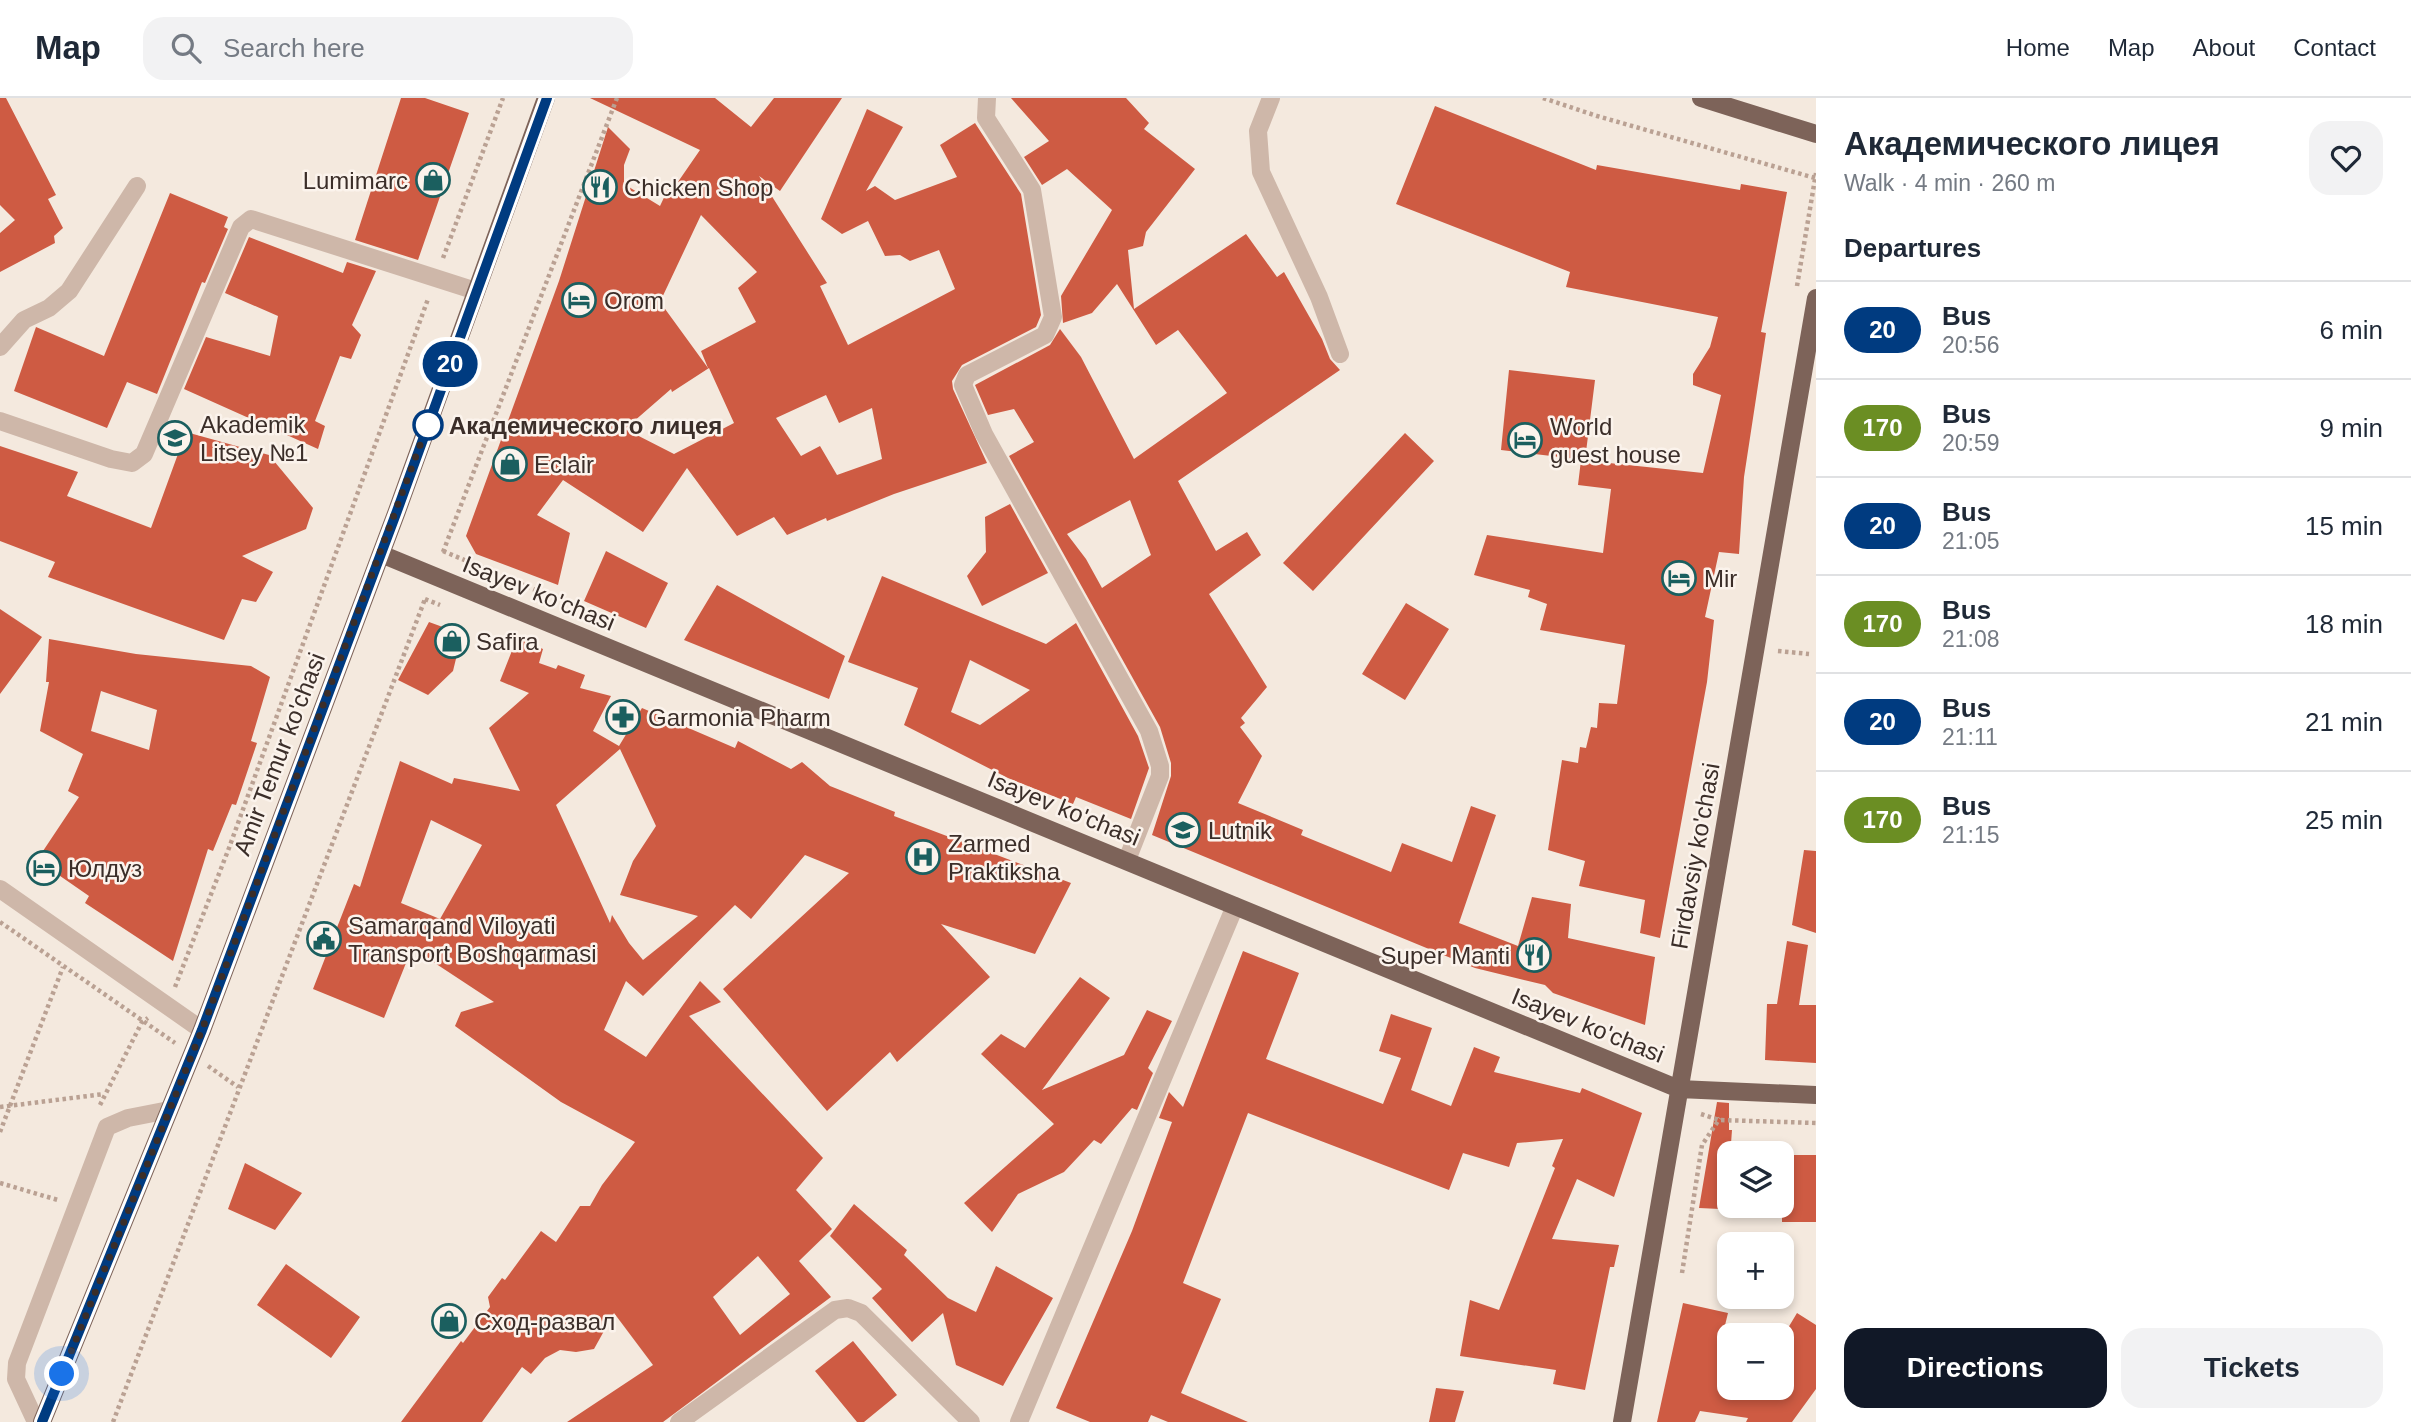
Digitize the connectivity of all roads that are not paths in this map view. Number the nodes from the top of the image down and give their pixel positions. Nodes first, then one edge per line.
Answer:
1 (547, 98) edge
2 (987, 98) edge
3 (1271, 98) edge
4 (1701, 98) edge
5 (1816, 134) edge
6 (137, 186) dead end
7 (477, 291) junction
8 (1816, 298) edge
9 (0, 347) edge
10 (1340, 354) dead end
11 (0, 421) edge
12 (381, 554) junction
13 (1126, 860) junction
14 (0, 890) edge
15 (1235, 906) junction
16 (202, 1030) junction
17 (1679, 1089) junction
18 (1816, 1095) edge
19 (169, 1110) junction
20 (36, 1422) edge
21 (42, 1422) edge
22 (679, 1422) edge
23 (971, 1422) edge
24 (1018, 1422) edge
25 (1622, 1422) edge

1 - 7 main road, Amir Temur ko'chasi
2 - 13 street
3 - 10 street
4 - 5 main road
6 - 9 street
7 - 11 street
7 - 12 main road, Amir Temur ko'chasi
8 - 17 main road, Firdavsiy ko'chasi
12 - 13 main road, Isayev ko'chasi
12 - 16 main road, Amir Temur ko'chasi
13 - 15 main road, Isayev ko'chasi
14 - 16 street
15 - 17 main road, Isayev ko'chasi
15 - 24 street
16 - 19 main road, Amir Temur ko'chasi
17 - 18 main road, Isayev ko'chasi
17 - 25 main road, Firdavsiy ko'chasi
19 - 20 street
19 - 21 main road, Amir Temur ko'chasi
22 - 23 street

